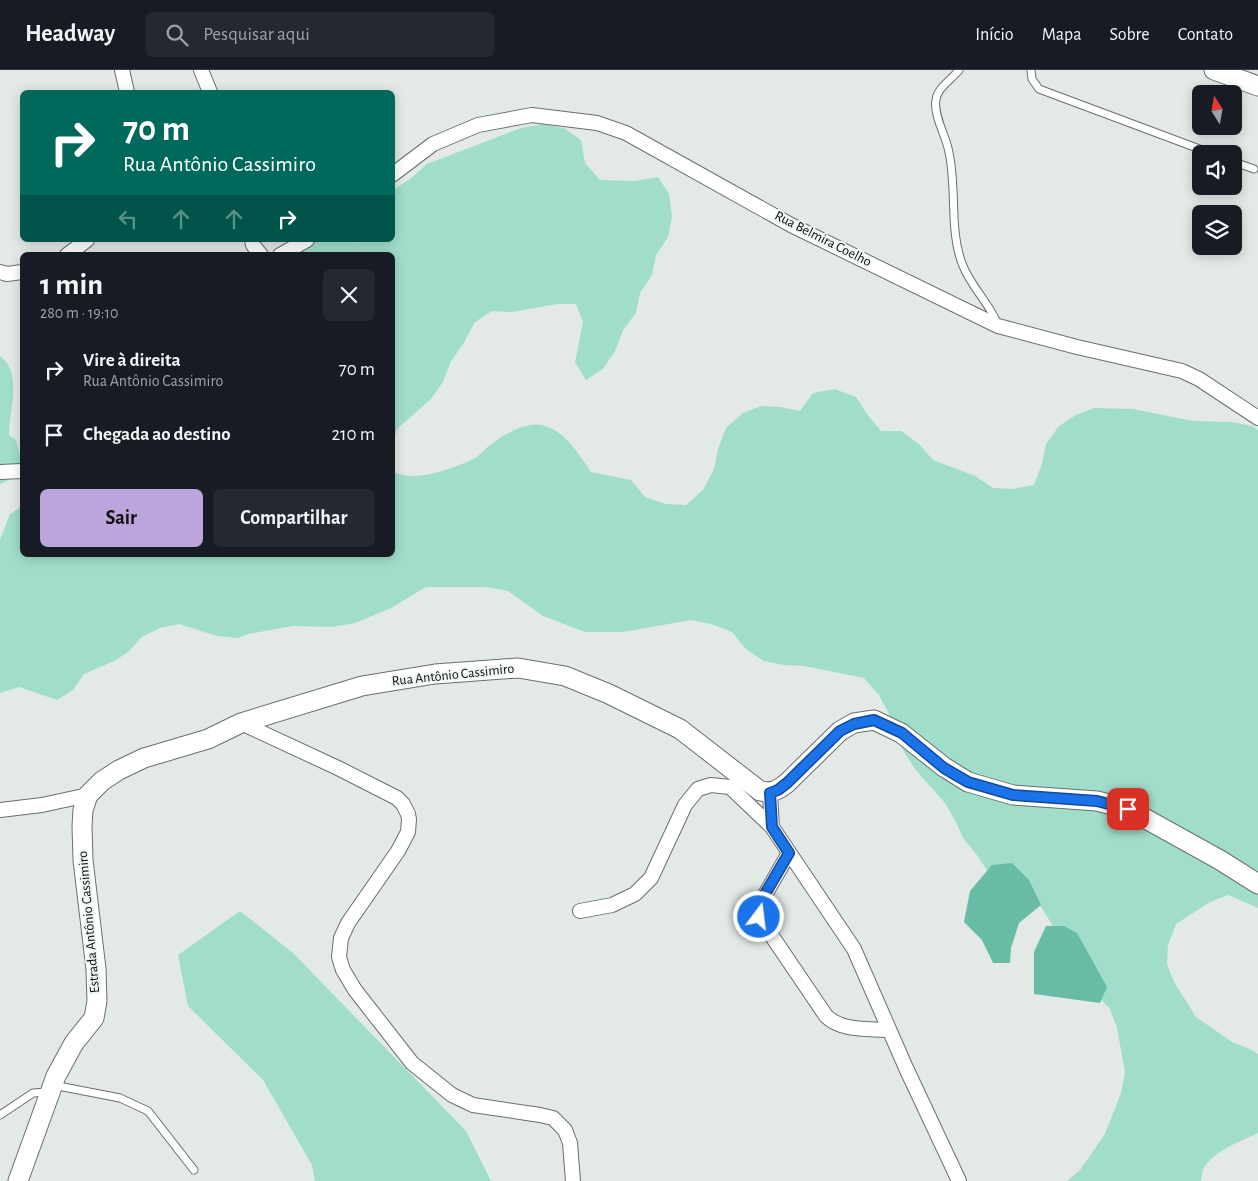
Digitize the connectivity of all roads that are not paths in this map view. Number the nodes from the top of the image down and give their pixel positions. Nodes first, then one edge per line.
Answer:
1 (122, 70) edge
2 (201, 70) edge
3 (959, 70) edge
4 (1031, 70) edge
5 (1214, 70) edge
6 (1258, 86) edge
7 (127, 90) edge
8 (209, 90) edge
9 (1192, 146) edge
10 (1242, 165) edge
11 (1254, 169) dead end
12 (395, 173) edge
13 (84, 242) edge
14 (303, 242) edge
15 (71, 252) edge
16 (285, 252) edge
17 (0, 272) edge
18 (20, 272) edge
19 (998, 326) junction
20 (1258, 418) edge
21 (20, 471) edge
22 (0, 472) edge
23 (241, 723) junction
24 (770, 793) junction
25 (88, 794) junction
26 (0, 810) edge
27 (772, 827) junction
28 (789, 853) junction
29 (1258, 884) edge
30 (580, 911) dead end
31 (889, 1030) junction
32 (52, 1088) junction
33 (0, 1115) edge
34 (194, 1170) dead end
35 (18, 1181) edge
36 (573, 1181) edge
37 (959, 1181) edge

1 - 7 street
2 - 8 street
3 - 19 lane
4 - 9 lane
5 - 6 street
10 - 11 lane
12 - 19 street, Rua Belmira Coelho
13 - 15 street
14 - 16 street
17 - 18 street
19 - 20 street, Rua Belmira Coelho
21 - 22 street
23 - 24 street, Rua Antônio Cassimiro
23 - 25 street, Rua Antônio Cassimiro
23 - 36 street
24 - 27 street
24 - 29 street
25 - 26 street
25 - 32 street, Estrada Antônio Cassimiro
27 - 28 street
27 - 30 street
28 - 31 street
28 - 31 street
31 - 37 street
32 - 33 lane
32 - 34 lane
32 - 35 street, Estrada Antônio Cassimiro

